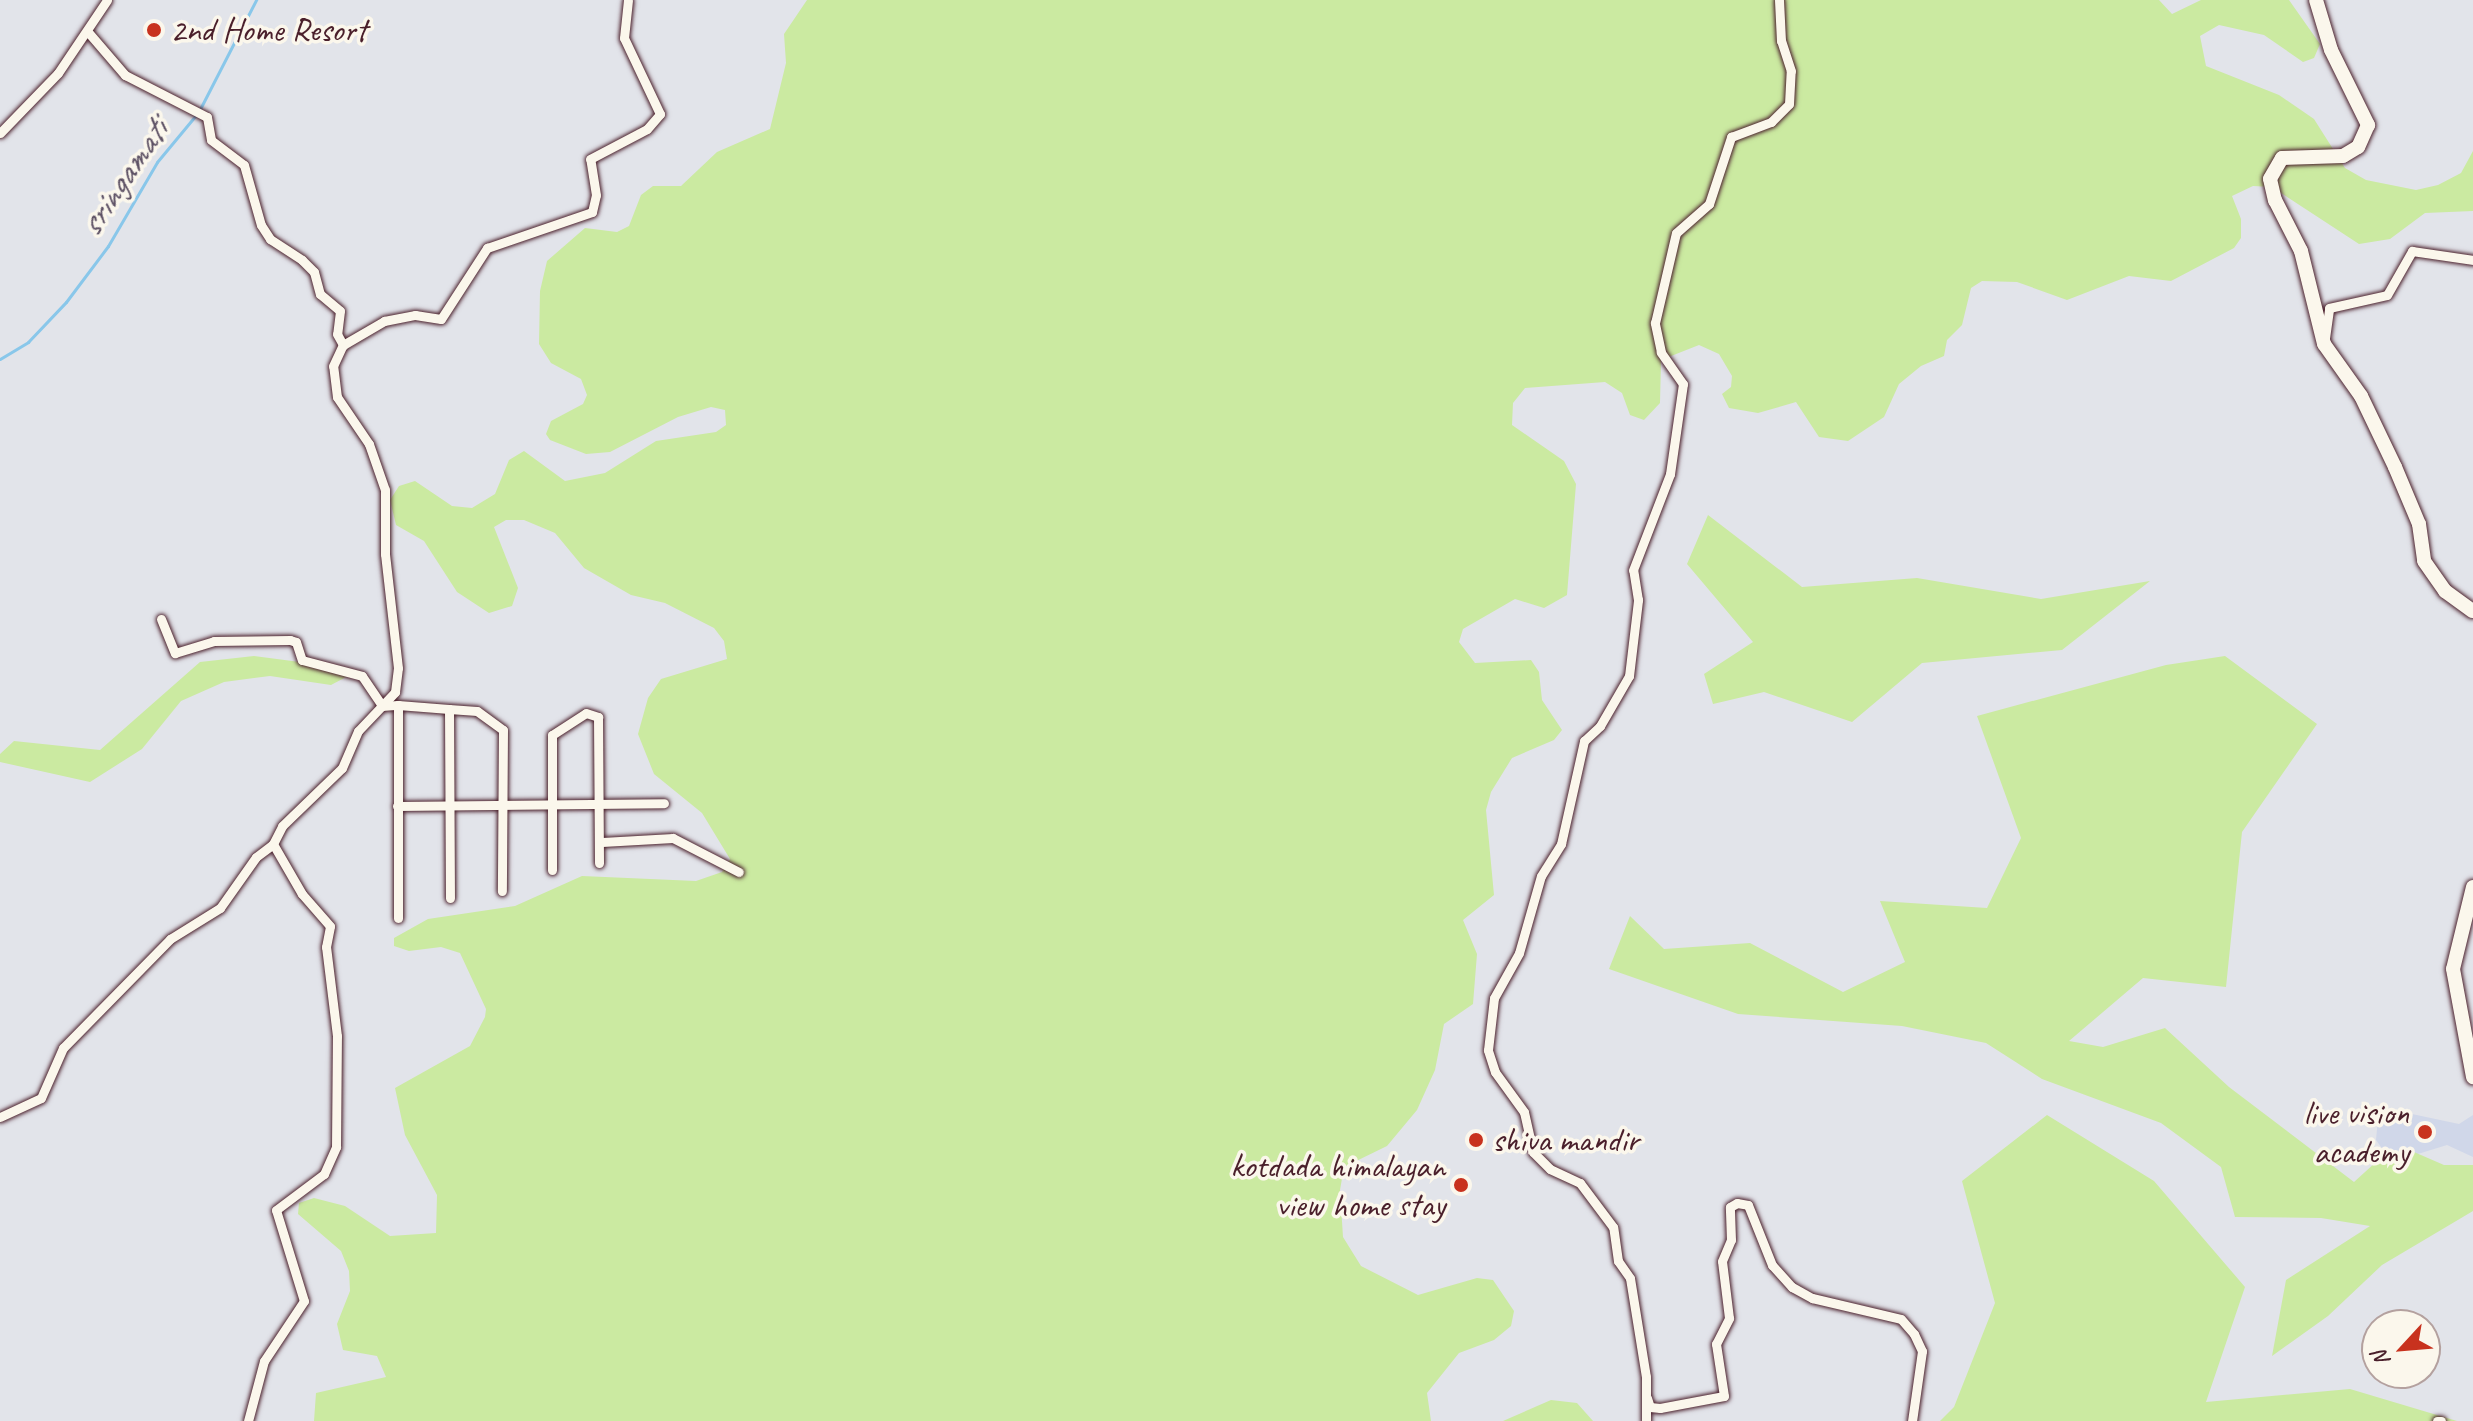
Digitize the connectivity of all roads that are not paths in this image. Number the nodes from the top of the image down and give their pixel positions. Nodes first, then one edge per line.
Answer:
1 (107, 0) edge
2 (628, 0) edge
3 (1779, 0) edge
4 (2316, 0) edge
5 (88, 32) junction
6 (0, 133) edge
7 (2473, 260) edge
8 (2324, 344) junction
9 (343, 345) junction
10 (2473, 611) edge
11 (161, 619) dead end
12 (398, 705) junction
13 (382, 706) junction
14 (449, 709) junction
15 (664, 803) dead end
16 (397, 806) junction
17 (448, 806) junction
18 (504, 806) junction
19 (552, 806) junction
20 (602, 807) junction
21 (602, 842) junction
22 (273, 844) junction
23 (599, 863) dead end
24 (552, 870) dead end
25 (739, 872) dead end
26 (2473, 887) edge
27 (502, 891) dead end
28 (450, 898) dead end
29 (398, 918) dead end
30 (2473, 1077) edge
31 (0, 1117) edge
32 (1645, 1395) junction
33 (248, 1421) edge
34 (1646, 1421) edge
35 (1912, 1421) edge

1 - 5 street
2 - 9 street
3 - 32 street
4 - 8 street
5 - 6 street
5 - 9 street
7 - 8 street
8 - 10 street
9 - 13 street
11 - 13 street
12 - 13 street
12 - 14 street
12 - 16 street
13 - 22 street
14 - 17 street
14 - 18 street
15 - 20 street
16 - 17 street
16 - 29 street
17 - 18 street
17 - 28 street
18 - 19 street
18 - 27 street
19 - 20 street
19 - 20 street
19 - 24 street
20 - 21 street
21 - 23 street
21 - 25 street
22 - 31 street
22 - 33 street
26 - 30 street
32 - 34 street
32 - 35 street

